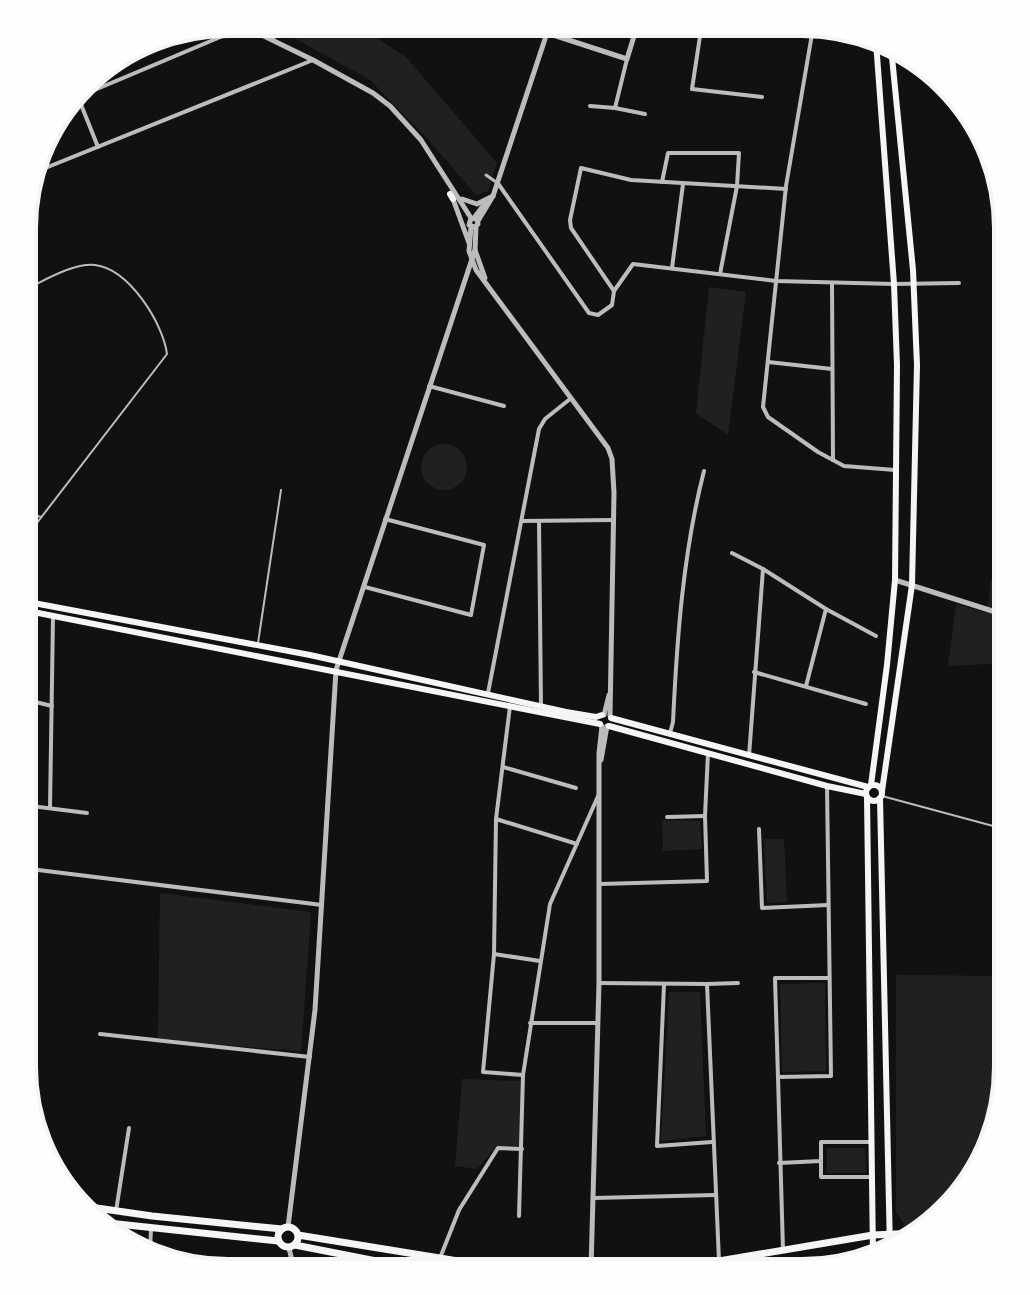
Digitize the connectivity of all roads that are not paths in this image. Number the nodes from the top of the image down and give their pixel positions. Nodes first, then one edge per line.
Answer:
1 (263, 36) edge
2 (275, 36) edge
3 (546, 36) edge
4 (556, 36) edge
5 (634, 36) edge
6 (700, 36) edge
7 (221, 37) edge
8 (812, 37) edge
9 (273, 41) junction
10 (877, 52) edge
11 (627, 59) junction
12 (892, 59) edge
13 (313, 60) junction
14 (94, 90) edge
15 (762, 97) dead end
16 (81, 105) edge
17 (590, 106) dead end
18 (615, 108) junction
19 (645, 114) dead end
20 (98, 147) junction
21 (46, 168) edge
22 (486, 175) dead end
23 (497, 182) junction
24 (662, 182) junction
25 (683, 184) junction
26 (737, 186) junction
27 (786, 189) junction
28 (454, 196) junction
29 (493, 196) junction
30 (486, 202) junction
31 (473, 222) junction
32 (471, 248) junction
33 (472, 261) junction
34 (672, 268) junction
35 (720, 274) junction
36 (467, 276) junction
37 (776, 281) junction
38 (832, 283) junction
39 (959, 283) dead end
40 (894, 284) junction
41 (913, 284) junction
42 (36, 285) edge
43 (489, 286) junction
44 (614, 291) junction
45 (768, 362) junction
46 (832, 369) junction
47 (429, 386) junction
48 (570, 399) junction
49 (504, 406) dead end
50 (833, 460) junction
51 (895, 470) junction
52 (704, 471) dead end
53 (281, 490) dead end
54 (36, 515) edge
55 (43, 517) junction
56 (385, 519) junction
57 (613, 520) junction
58 (522, 521) junction
59 (539, 521) junction
60 (36, 525) edge
61 (732, 553) dead end
62 (763, 569) junction
63 (895, 580) junction
64 (912, 585) junction
65 (365, 587) junction
66 (36, 603) edge
67 (826, 609) junction
68 (994, 611) edge
69 (36, 613) edge
70 (53, 617) junction
71 (876, 636) dead end
72 (257, 645) junction
73 (337, 666) junction
74 (754, 672) junction
75 (806, 686) junction
76 (488, 693) junction
77 (36, 702) edge
78 (866, 704) dead end
79 (510, 706) junction
80 (53, 707) junction
81 (541, 707) junction
82 (606, 721) junction
83 (670, 733) junction
84 (708, 753) junction
85 (749, 756) junction
86 (503, 767) junction
87 (827, 786) junction
88 (576, 788) dead end
89 (601, 791) junction
90 (868, 791) junction
91 (881, 795) junction
92 (36, 806) edge
93 (50, 808) junction
94 (87, 813) dead end
95 (705, 816) junction
96 (667, 817) dead end
97 (496, 819) junction
98 (994, 826) edge
99 (759, 829) dead end
100 (577, 844) junction
101 (36, 870) edge
102 (600, 884) junction
103 (322, 905) junction
104 (828, 905) junction
105 (494, 954) junction
106 (540, 961) junction
107 (829, 978) junction
108 (599, 983) junction
109 (738, 983) dead end
110 (707, 984) junction
111 (664, 985) junction
112 (530, 1023) junction
113 (598, 1023) junction
114 (100, 1034) dead end
115 (310, 1057) junction
116 (523, 1075) junction
117 (778, 1077) junction
118 (129, 1128) dead end
119 (712, 1142) junction
120 (870, 1142) junction
121 (522, 1149) junction
122 (821, 1161) junction
123 (779, 1163) junction
124 (872, 1177) junction
125 (715, 1195) junction
126 (594, 1198) junction
127 (98, 1208) edge
128 (116, 1211) junction
129 (519, 1216) dead end
130 (118, 1225) edge
131 (285, 1228) junction
132 (151, 1229) junction
133 (298, 1235) junction
134 (873, 1235) junction
135 (890, 1235) junction
136 (895, 1235) edge
137 (278, 1241) junction
138 (150, 1242) edge
139 (874, 1244) edge
140 (292, 1246) junction
141 (783, 1250) junction
142 (347, 1256) junction
143 (440, 1258) junction
144 (293, 1259) edge
145 (347, 1259) edge
146 (360, 1259) edge
147 (449, 1259) edge
148 (595, 1259) edge
149 (719, 1259) edge
150 (731, 1259) edge

1 - 9 street
2 - 9 street
3 - 23 street
4 - 11 street
5 - 11 street
6 - 15 street
7 - 14 street
8 - 27 street
9 - 13 street
10 - 40 main road
11 - 18 street
12 - 41 main road
13 - 20 street
13 - 28 street
16 - 20 street
17 - 18 street
18 - 19 street
20 - 21 street
22 - 23 street
23 - 29 street
23 - 44 street
24 - 25 street
24 - 26 street
24 - 44 street
25 - 26 street
25 - 34 street
26 - 27 street
26 - 35 street
27 - 37 street
28 - 30 street
28 - 31 street
28 - 32 street
29 - 30 street
29 - 31 street
30 - 31 street
31 - 32 street
32 - 33 street
32 - 36 street
32 - 43 street
33 - 36 street
33 - 43 street
34 - 35 street
34 - 44 street
35 - 37 street
36 - 47 street
37 - 38 street
37 - 45 street
38 - 40 street
38 - 46 street
39 - 41 street
40 - 41 street
40 - 51 main road
41 - 64 main road
42 - 55 lane
43 - 48 street
45 - 46 street
45 - 50 street
46 - 50 street
47 - 49 street
47 - 56 street
48 - 57 street
48 - 58 street
50 - 51 street
51 - 63 main road
52 - 83 street
53 - 72 lane
54 - 55 lane
55 - 60 lane
56 - 65 street
56 - 65 street
57 - 59 street
57 - 82 street
58 - 59 street
58 - 76 street
59 - 81 street
61 - 62 street
62 - 67 street
62 - 74 street
63 - 64 street
63 - 90 main road
64 - 68 street
64 - 91 main road
65 - 73 street
66 - 72 main road
67 - 71 street
67 - 75 street
69 - 70 main road
70 - 73 main road
70 - 80 street
72 - 73 main road
73 - 76 main road
73 - 79 main road
73 - 103 street
74 - 75 street
74 - 85 street
75 - 78 street
76 - 81 main road
77 - 80 street
79 - 82 main road
79 - 86 street
80 - 93 street
81 - 82 main road
82 - 83 main road
82 - 84 main road
82 - 89 street
83 - 85 main road
84 - 87 main road
84 - 95 street
85 - 90 main road
86 - 88 street
86 - 97 street
87 - 90 main road
87 - 104 street
89 - 100 street
89 - 102 street
90 - 91 main road
90 - 91 main road
90 - 120 main road
91 - 98 lane
91 - 135 main road
92 - 93 street
93 - 94 street
95 - 96 street
95 - 102 street
97 - 100 street
97 - 105 street
99 - 104 street
100 - 106 street
101 - 103 street
102 - 108 street
103 - 115 street
104 - 107 street
105 - 106 street
105 - 116 street
106 - 112 street
107 - 117 street
107 - 117 street
108 - 111 street
108 - 113 street
109 - 110 street
110 - 111 street
110 - 119 street
111 - 119 street
112 - 113 street
112 - 116 street
113 - 126 street
114 - 115 street
115 - 131 street
116 - 121 street
117 - 123 street
118 - 128 street
119 - 125 street
120 - 122 street
120 - 124 main road
121 - 129 street
121 - 143 street
122 - 123 street
122 - 124 street
123 - 141 street
124 - 134 main road
125 - 126 street
125 - 149 street
126 - 148 street
127 - 128 main road
128 - 131 main road
130 - 132 main road
131 - 133 main road
131 - 137 main road
132 - 137 main road
132 - 138 street
133 - 140 main road
133 - 143 main road
134 - 135 main road
134 - 139 main road
134 - 141 main road
135 - 136 main road
137 - 140 main road
140 - 142 main road
140 - 144 street
141 - 150 main road
142 - 145 street
142 - 146 main road
143 - 147 main road

